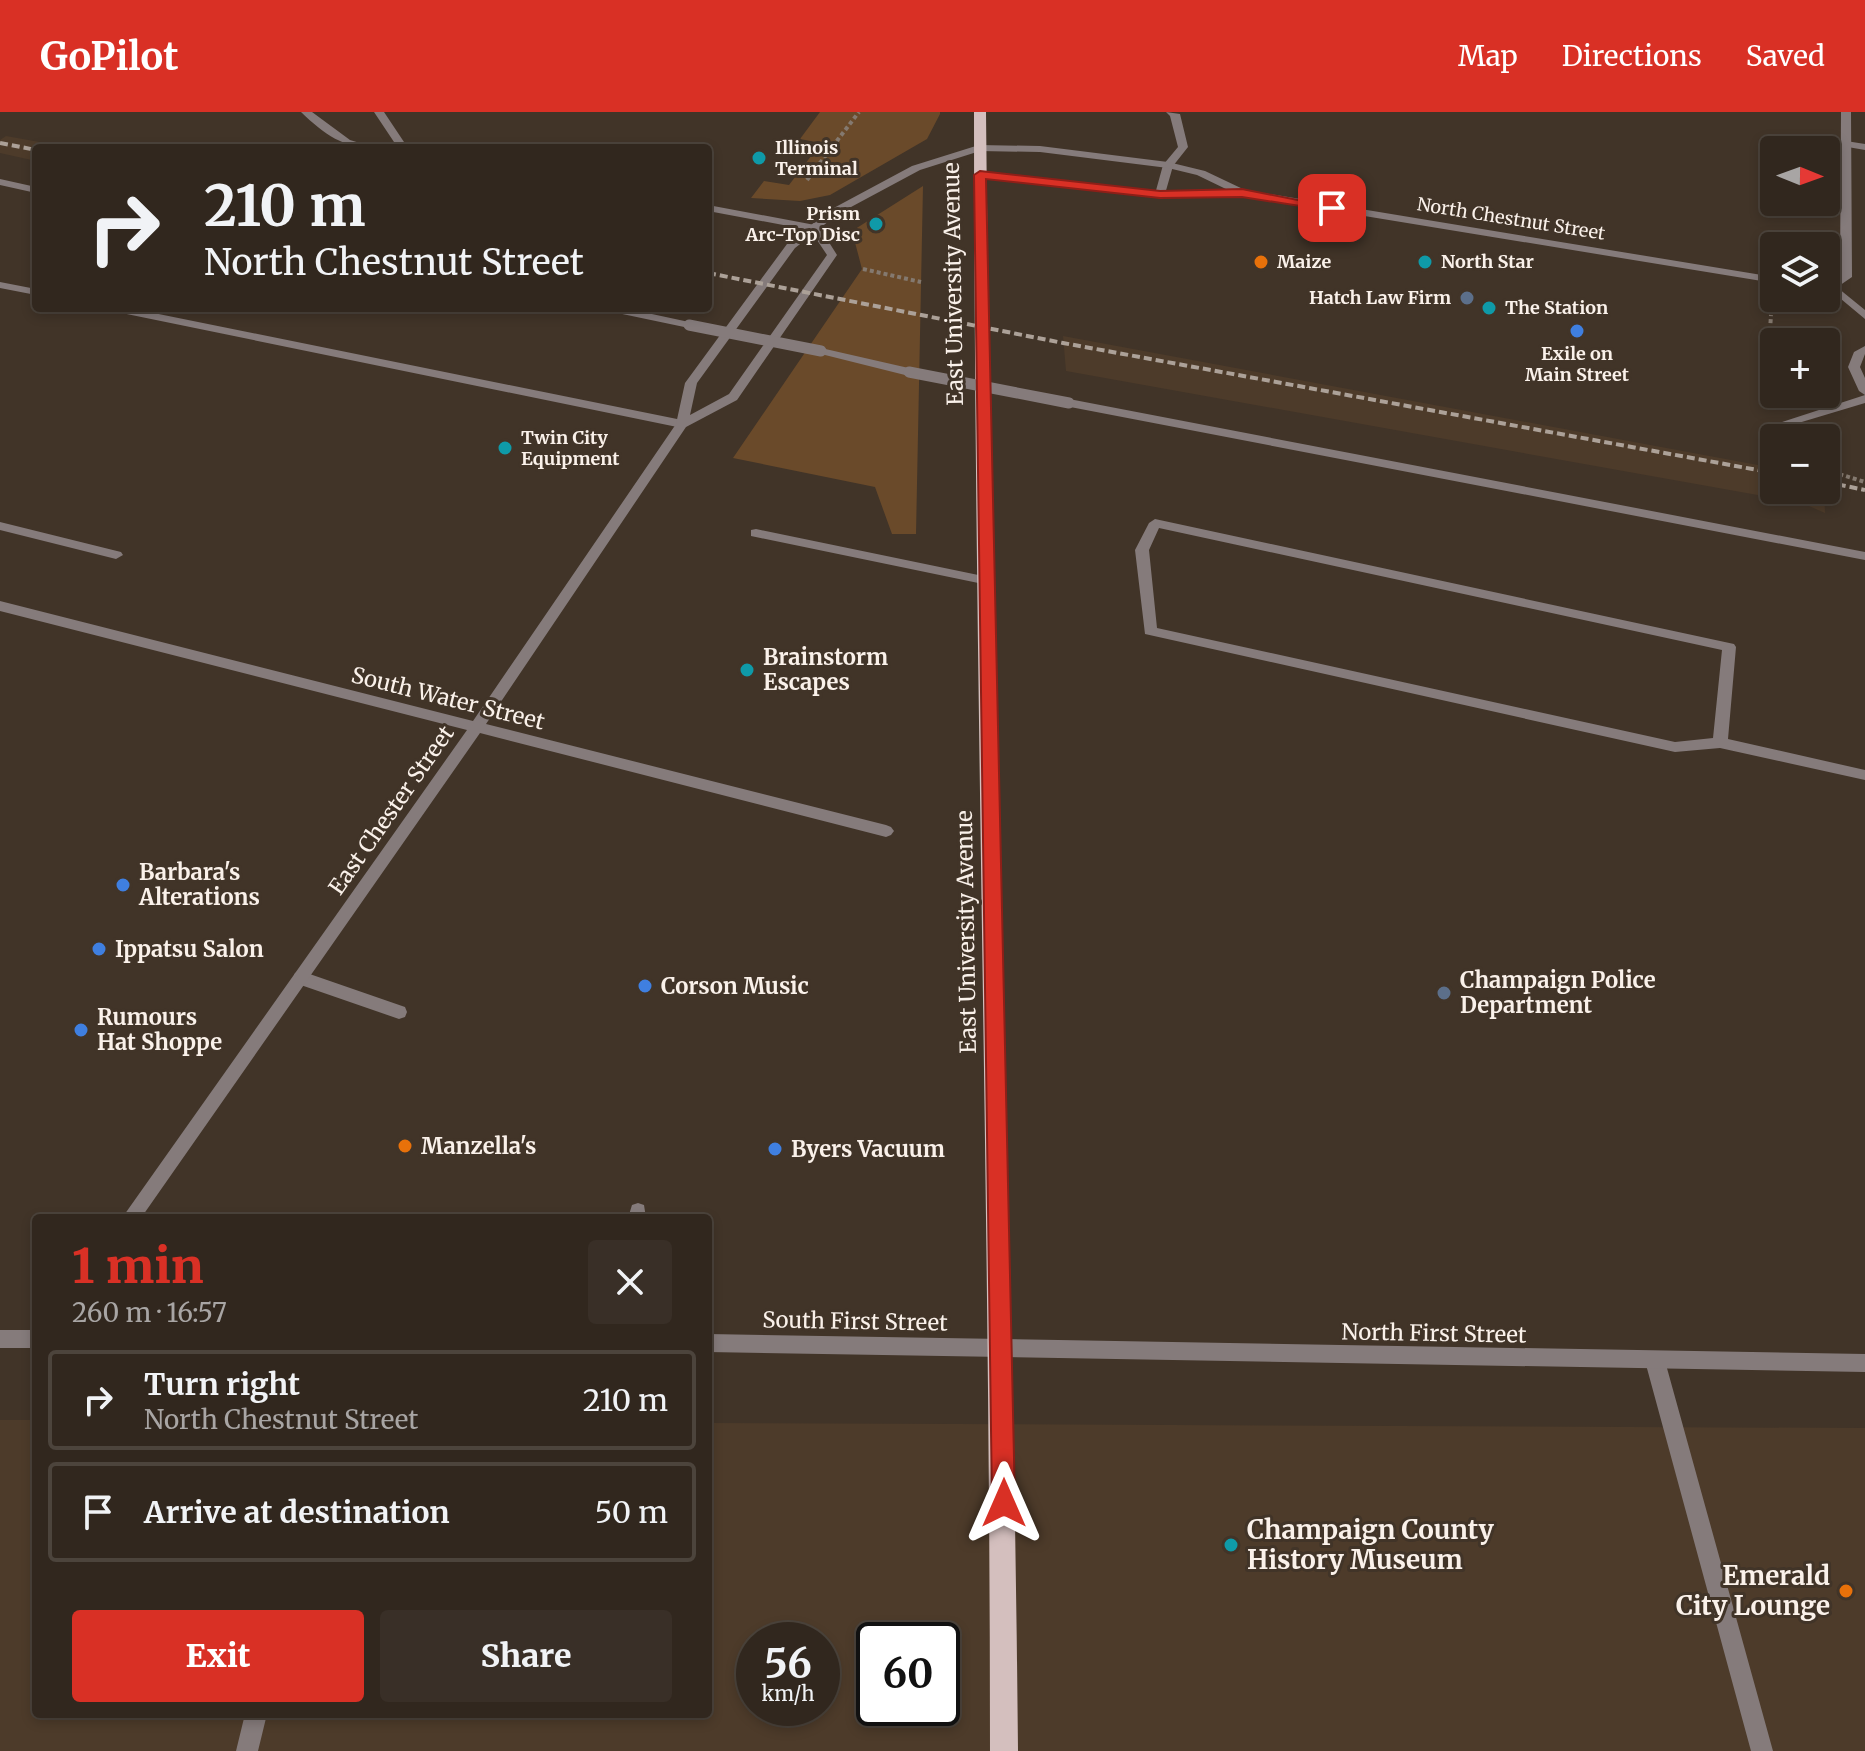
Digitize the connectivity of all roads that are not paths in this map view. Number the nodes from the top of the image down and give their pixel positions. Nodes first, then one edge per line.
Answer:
1 (306, 112) edge
2 (379, 112) edge
3 (980, 112) edge
4 (1171, 112) edge
5 (1846, 112) edge
6 (354, 144) edge
7 (400, 144) edge
8 (1846, 144) junction
9 (1865, 147) edge
10 (979, 148) junction
11 (1168, 165) junction
12 (980, 175) junction
13 (0, 182) edge
14 (32, 189) edge
15 (1242, 193) junction
16 (1160, 194) junction
17 (712, 209) edge
18 (815, 228) junction
19 (1760, 278) edge
20 (1840, 280) edge
21 (0, 285) edge
22 (32, 291) edge
23 (1840, 295) edge
24 (132, 312) edge
25 (627, 312) edge
26 (1865, 316) edge
27 (1865, 349) edge
28 (1865, 391) edge
29 (1865, 399) edge
30 (1785, 423) road end
31 (682, 424) junction
32 (0, 526) edge
33 (756, 533) dead end
34 (116, 555) dead end
35 (1865, 556) edge
36 (988, 581) junction
37 (0, 606) edge
38 (476, 728) junction
39 (1720, 743) junction
40 (1865, 775) edge
41 (886, 831) dead end
42 (301, 978) junction
43 (399, 1012) dead end
44 (134, 1214) edge
45 (0, 1339) edge
46 (32, 1339) edge
47 (712, 1343) edge
48 (1002, 1347) junction
49 (1655, 1361) junction
50 (1865, 1363) edge
51 (255, 1718) edge
52 (247, 1751) edge
53 (1004, 1751) edge
54 (1762, 1751) edge

1 - 6 street
2 - 7 street
3 - 10 main road, East University Avenue
4 - 11 street
5 - 8 street
8 - 9 street
8 - 20 street
10 - 11 street, North Chestnut Street
10 - 12 main road, East University Avenue
10 - 18 street, East Chester Street
11 - 15 street, North Chestnut Street
11 - 16 street
12 - 16 street, North Chestnut Street
12 - 36 main road, East University Avenue
13 - 14 street
15 - 16 street, North Chestnut Street
15 - 19 street, North Chestnut Street
17 - 18 street
18 - 31 street, East Chester Street
18 - 31 street, East Chester Street
21 - 22 street
23 - 26 street
24 - 31 street
25 - 35 street, bridge
27 - 28 street
29 - 30 street
31 - 38 street, East Chester Street
32 - 34 street
33 - 36 street
36 - 48 main road, East University Avenue
37 - 38 street, South Water Street
38 - 41 street, South Water Street
38 - 42 street, East Chester Street
39 - 39 street
39 - 40 street
42 - 43 street
42 - 44 street, East Chester Street
45 - 46 street
47 - 48 street, South First Street
48 - 49 street, North First Street
48 - 53 main road, East University Avenue
49 - 50 street, North First Street
49 - 54 street
51 - 52 street

